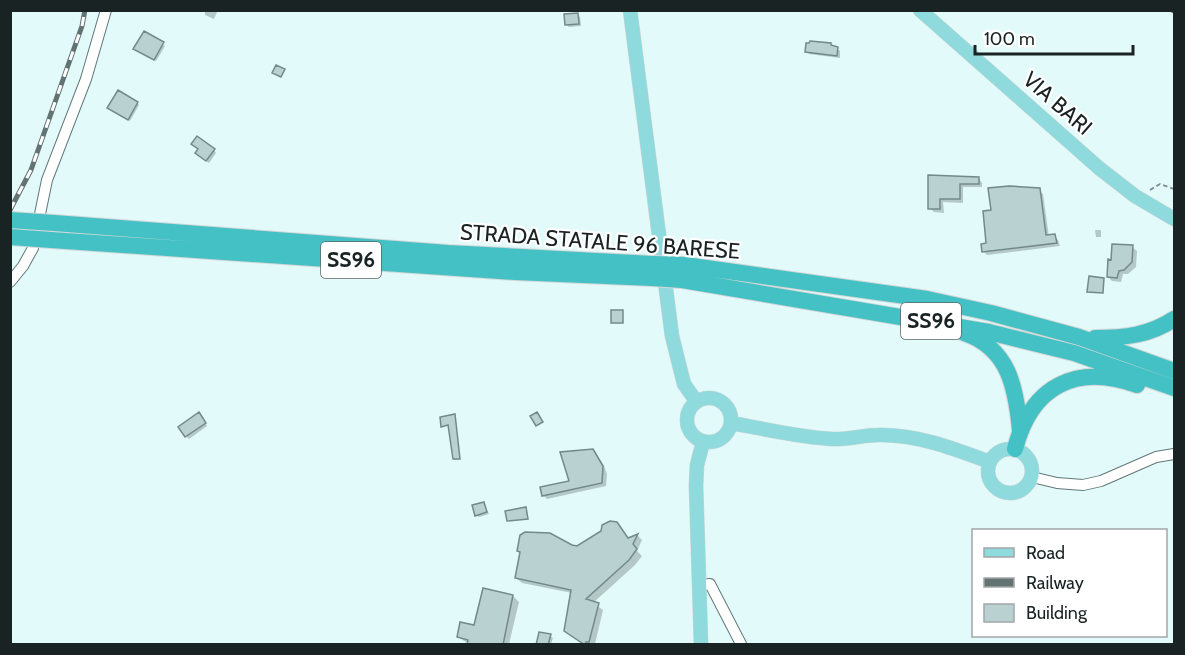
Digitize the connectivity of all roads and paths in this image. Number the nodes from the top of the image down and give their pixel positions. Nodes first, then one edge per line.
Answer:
1 (106, 10) edge
2 (630, 10) edge
3 (920, 10) edge
4 (1174, 189) edge
5 (1141, 199) junction
6 (1174, 219) edge
7 (10, 220) edge
8 (10, 237) edge
9 (652, 271) junction
10 (683, 272) junction
11 (10, 282) edge
12 (1174, 319) edge
13 (923, 320) junction
14 (1080, 338) junction
15 (1174, 371) edge
16 (1174, 388) edge
17 (1174, 399) edge
18 (696, 401) junction
19 (731, 423) junction
20 (1020, 430) junction
21 (703, 442) junction
22 (1015, 450) junction
23 (1174, 454) edge
24 (990, 462) junction
25 (1032, 477) junction
26 (698, 585) junction
27 (700, 645) edge
28 (741, 645) edge

1 - 11 street
2 - 18 main road
3 - 5 main road, VIA BARI
4 - 5 path
5 - 6 main road, VIA BARI
7 - 9 highway, STRADA STATALE 96 BARESE / SS96, bridge
8 - 9 highway, STRADA STATALE 96 BARESE / SS96, bridge
9 - 10 highway, STRADA STATALE 96 BARESE / SS96, bridge
10 - 13 highway, STRADA STATALE 96 BARESE / SS96
10 - 14 highway, STRADA STATALE 96 BARESE / SS96
12 - 14 highway
13 - 16 highway, STRADA STATALE 96 BARESE / SS96
13 - 20 highway
14 - 15 highway, STRADA STATALE 96 BARESE / SS96
17 - 20 highway
18 - 19 main road
18 - 21 main road
19 - 21 main road
19 - 24 main road
20 - 22 highway
21 - 26 main road
22 - 24 main road
22 - 25 main road
23 - 25 street
24 - 25 main road
26 - 27 main road
26 - 28 street

